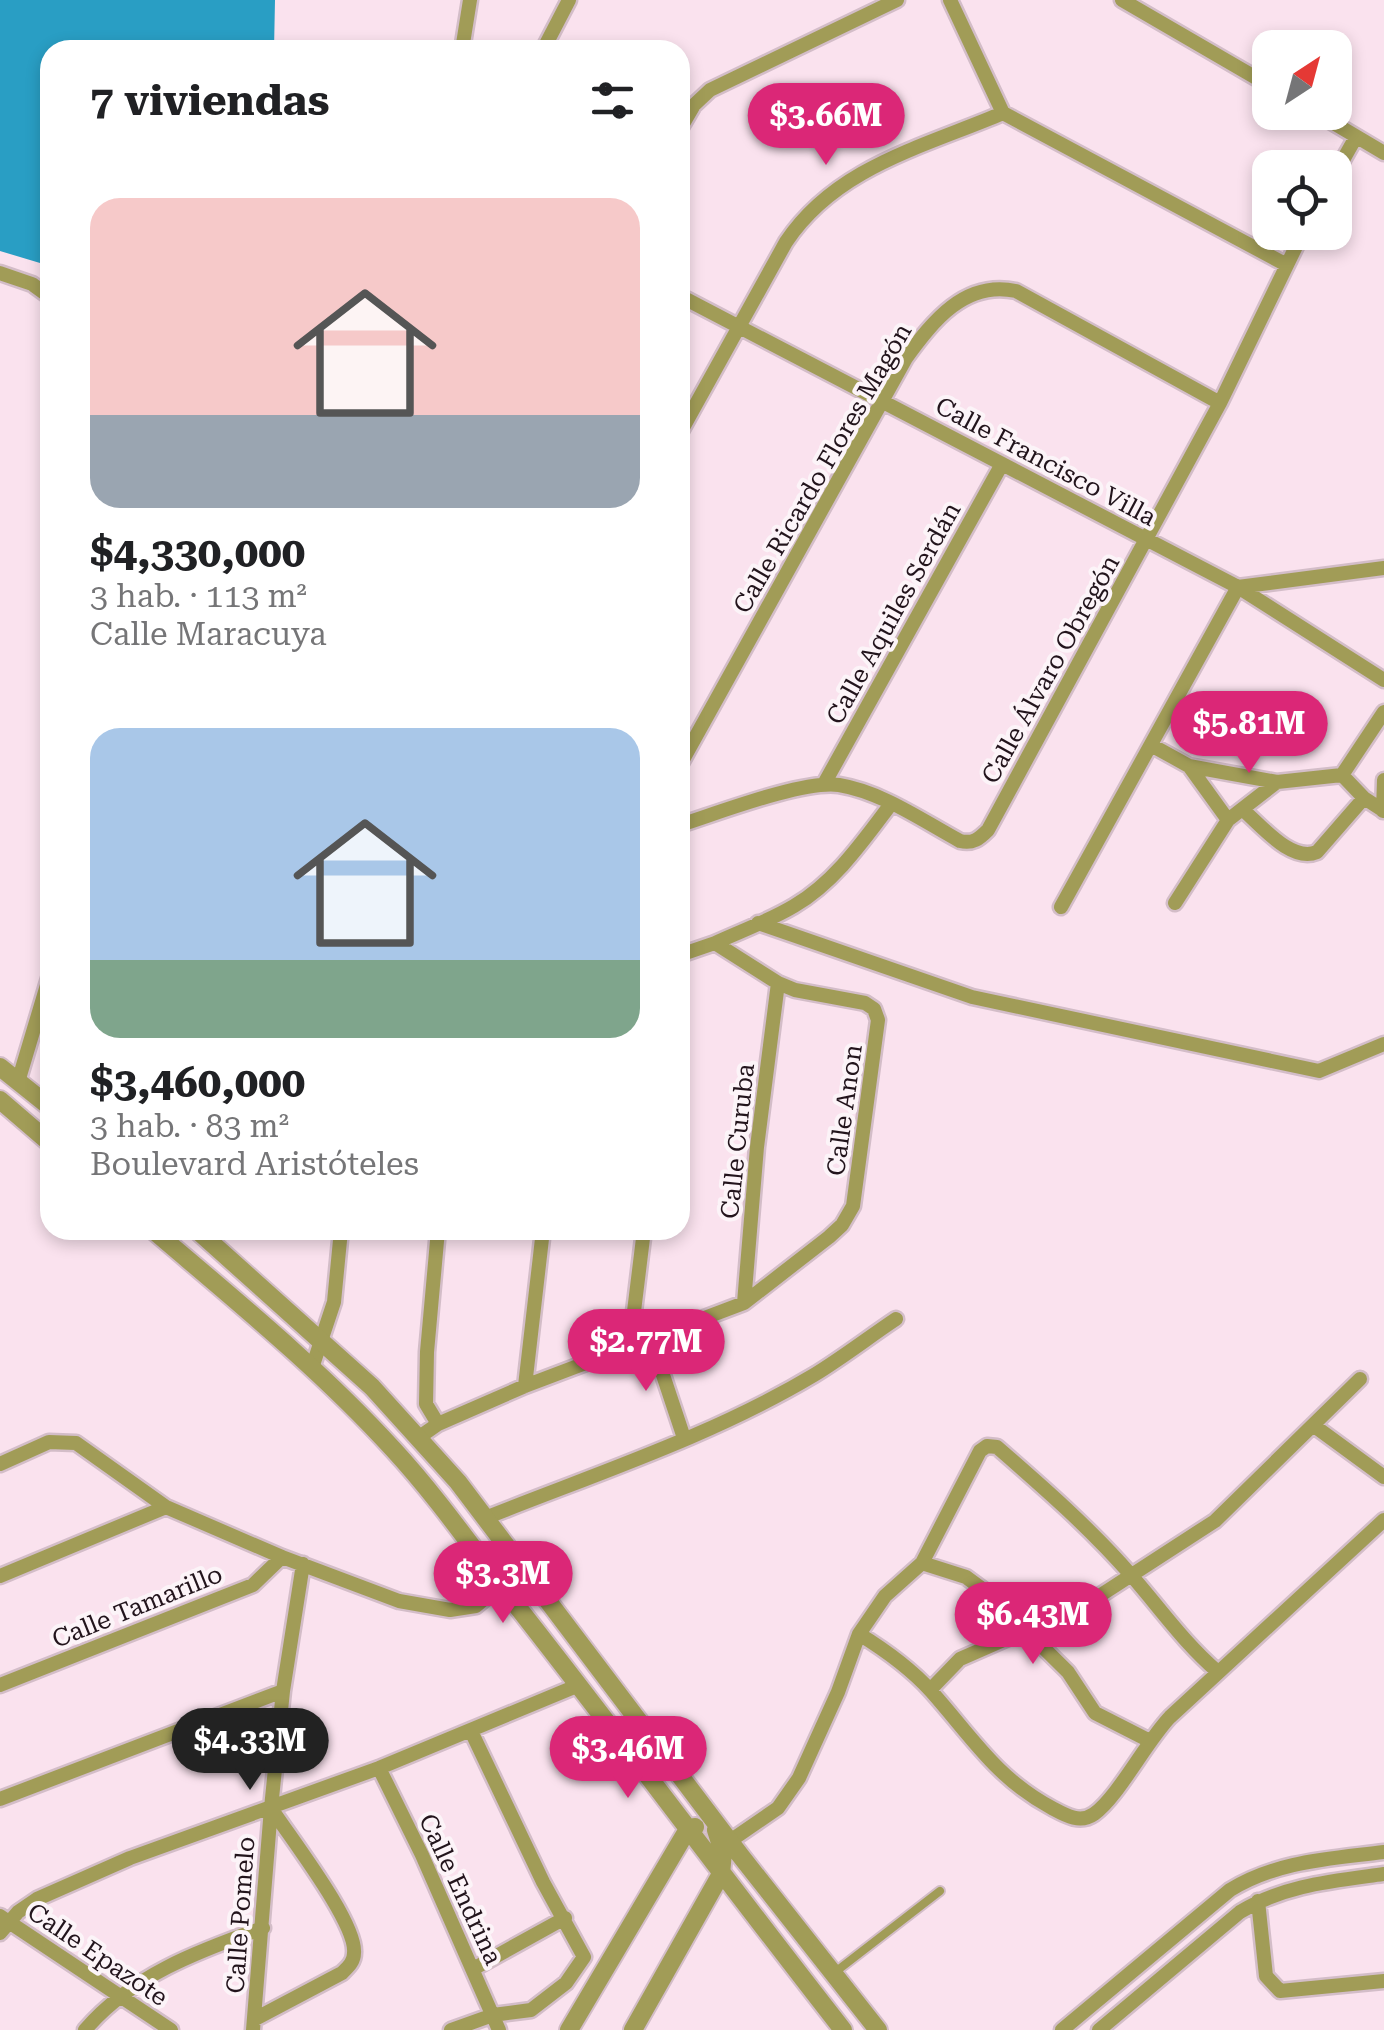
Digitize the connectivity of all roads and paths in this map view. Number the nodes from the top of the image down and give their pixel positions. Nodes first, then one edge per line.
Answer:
1 (470, 0) edge
2 (569, 0) edge
3 (897, 0) edge
4 (950, 0) edge
5 (1122, 0) edge
6 (464, 40) edge
7 (548, 40) edge
8 (1252, 76) edge
9 (690, 112) edge
10 (1002, 113) junction
11 (1346, 130) edge
12 (1356, 136) junction
13 (1348, 150) edge
14 (1384, 153) edge
15 (1292, 250) edge
16 (1285, 264) junction
17 (0, 273) edge
18 (40, 290) edge
19 (690, 301) edge
20 (738, 327) junction
21 (881, 399) junction
22 (1220, 403) junction
23 (690, 415) edge
24 (1002, 464) junction
25 (1146, 540) junction
26 (1384, 568) edge
27 (1238, 588) junction
28 (1384, 680) edge
29 (1384, 712) edge
30 (1151, 745) junction
31 (690, 747) edge
32 (1188, 766) junction
33 (1342, 775) junction
34 (1384, 780) edge
35 (1277, 782) junction
36 (824, 784) junction
37 (1364, 798) junction
38 (891, 804) junction
39 (1242, 810) junction
40 (1384, 811) edge
41 (1228, 820) junction
42 (690, 821) edge
43 (1175, 903) dead end
44 (1061, 907) dead end
45 (758, 923) junction
46 (715, 943) junction
47 (690, 952) edge
48 (778, 983) junction
49 (40, 1015) edge
50 (1384, 1044) edge
51 (0, 1068) edge
52 (18, 1082) junction
53 (40, 1099) edge
54 (0, 1100) edge
55 (40, 1134) edge
56 (165, 1240) edge
57 (209, 1240) edge
58 (340, 1240) edge
59 (437, 1240) edge
60 (542, 1240) edge
61 (643, 1240) edge
62 (744, 1303) junction
63 (896, 1319) dead end
64 (650, 1336) junction
65 (323, 1340) junction
66 (630, 1344) junction
67 (312, 1368) junction
68 (1360, 1379) dead end
69 (525, 1386) junction
70 (438, 1424) junction
71 (1314, 1425) junction
72 (418, 1438) junction
73 (684, 1438) junction
74 (0, 1464) edge
75 (1384, 1477) edge
76 (166, 1507) junction
77 (485, 1518) junction
78 (1384, 1520) edge
79 (282, 1558) junction
80 (922, 1563) junction
81 (303, 1564) junction
82 (1130, 1574) junction
83 (0, 1576) edge
84 (501, 1586) junction
85 (1027, 1630) junction
86 (859, 1634) junction
87 (1218, 1672) junction
88 (0, 1684) edge
89 (578, 1685) junction
90 (930, 1690) junction
91 (283, 1691) junction
92 (471, 1731) junction
93 (1148, 1740) junction
94 (632, 1752) junction
95 (379, 1768) junction
96 (0, 1799) edge
97 (270, 1808) junction
98 (688, 1829) junction
99 (730, 1844) junction
100 (1384, 1852) edge
101 (672, 1857) junction
102 (1306, 1861) junction
103 (721, 1874) junction
104 (1384, 1874) edge
105 (1308, 1885) junction
106 (940, 1890) dead end
107 (1258, 1901) junction
108 (565, 1918) junction
109 (3, 1924) edge
110 (263, 1928) junction
111 (581, 1950) junction
112 (472, 1969) junction
113 (834, 1974) junction
114 (600, 1978) junction
115 (1384, 1981) edge
116 (119, 1997) junction
117 (497, 2023) edge
118 (254, 2025) edge
119 (85, 2030) edge
120 (171, 2030) edge
121 (451, 2030) edge
122 (569, 2030) edge
123 (632, 2030) edge
124 (843, 2030) edge
125 (878, 2030) edge
126 (1062, 2030) edge
127 (1099, 2030) edge

1 - 6 street
2 - 7 street
3 - 9 street
4 - 10 street
5 - 8 street
10 - 16 street
10 - 20 street
11 - 12 street
12 - 13 street
12 - 14 street
15 - 16 street, Calle Álvaro Obregón
16 - 22 street, Calle Álvaro Obregón
17 - 18 street
19 - 20 street, Calle Francisco Villa
20 - 21 street, Calle Francisco Villa
20 - 23 street
21 - 22 street, Calle Ricardo Flores Magón
21 - 24 street, Calle Francisco Villa
21 - 31 street, Calle Ricardo Flores Magón
22 - 25 street, Calle Álvaro Obregón
24 - 25 street, Calle Francisco Villa
24 - 36 street, Calle Aquiles Serdán
25 - 27 street, Calle Francisco Villa
25 - 38 street, Calle Álvaro Obregón
26 - 27 street
27 - 28 street, Calle Francisco Villa
27 - 30 street
29 - 33 street
30 - 32 street
30 - 44 street
32 - 35 street
32 - 41 street
33 - 35 street
33 - 37 street
34 - 40 street
35 - 39 street
36 - 38 street
36 - 42 street
37 - 39 street
37 - 40 street
38 - 45 street
39 - 41 street
41 - 43 street
45 - 46 street
45 - 50 street
46 - 47 street
46 - 48 street
48 - 62 street, Calle Curuba
48 - 62 street, Calle Anon
49 - 52 street
51 - 52 street
52 - 53 street
54 - 55 street
56 - 67 street
57 - 65 street
58 - 65 street
59 - 70 street
60 - 69 street
61 - 66 street
62 - 64 street
63 - 73 street
64 - 66 street
64 - 73 street
65 - 67 street
65 - 72 street
66 - 69 street
67 - 84 street
68 - 71 street
69 - 70 street
70 - 72 street
71 - 75 street
71 - 82 street
72 - 77 street
73 - 77 street
74 - 76 street
76 - 79 street
76 - 83 street
77 - 99 street
78 - 87 street
79 - 81 street
79 - 88 street, Calle Tamarillo
80 - 82 street
80 - 85 street
80 - 86 street
81 - 84 street
81 - 91 street, Calle Pomelo
82 - 85 street
82 - 87 street
84 - 89 street
85 - 90 street
85 - 93 street
86 - 90 street
86 - 99 street
87 - 93 street
89 - 92 street
89 - 94 street
90 - 93 street
91 - 96 street
91 - 97 street, Calle Pomelo
92 - 95 street
92 - 108 street
94 - 98 street
94 - 101 street
95 - 97 street
95 - 112 street, Calle Endrina
97 - 109 street
97 - 110 street, Calle Pomelo
97 - 118 street
98 - 99 street
98 - 101 street
98 - 103 street
99 - 103 street
99 - 113 street
100 - 102 street
101 - 114 street
102 - 105 street
102 - 126 street
103 - 123 street
103 - 124 street
104 - 105 street
105 - 107 street
106 - 113 lane
107 - 115 street
107 - 127 street
108 - 111 street
108 - 112 street
109 - 116 street, Calle Epazote
110 - 116 street
110 - 118 street, Calle Pomelo
111 - 114 street
111 - 117 street
112 - 117 street, Calle Endrina
113 - 125 street
114 - 122 street
116 - 119 street
116 - 120 street, Calle Epazote
117 - 121 street

